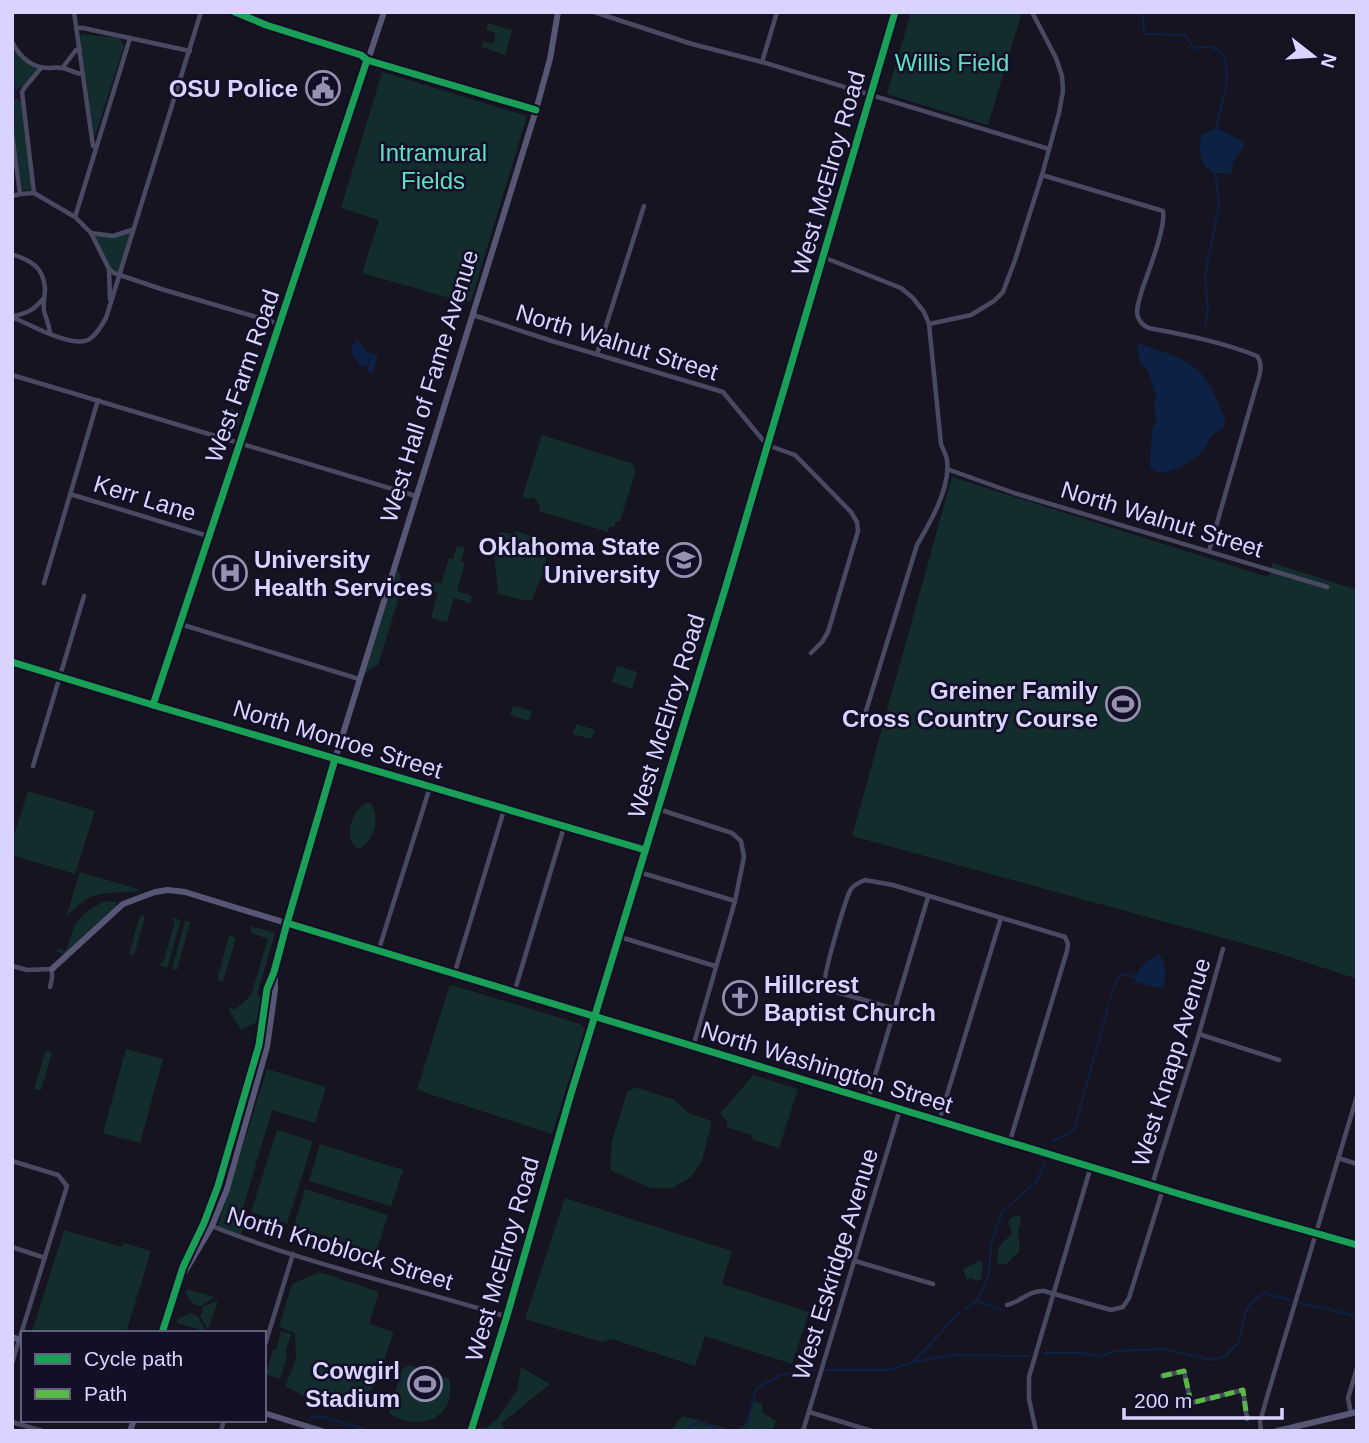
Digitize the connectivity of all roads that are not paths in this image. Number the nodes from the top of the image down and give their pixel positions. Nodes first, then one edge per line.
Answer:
1 (74, 12) edge
2 (201, 12) edge
3 (235, 12) edge
4 (384, 12) edge
5 (558, 12) edge
6 (594, 12) edge
7 (778, 12) edge
8 (895, 12) edge
9 (1032, 12) edge
10 (76, 28) junction
11 (130, 38) junction
12 (12, 41) edge
13 (79, 50) junction
14 (190, 51) junction
15 (368, 60) junction
16 (762, 62) junction
17 (41, 68) junction
18 (62, 68) junction
19 (83, 74) junction
20 (870, 95) junction
21 (536, 110) junction
22 (12, 133) edge
23 (96, 148) junction
24 (1049, 149) junction
25 (1042, 175) junction
26 (34, 193) junction
27 (20, 194) junction
28 (12, 196) edge
29 (644, 206) dead end
30 (75, 217) junction
31 (132, 230) junction
32 (90, 233) junction
33 (12, 254) edge
34 (823, 257) junction
35 (109, 269) junction
36 (119, 275) junction
37 (44, 298) junction
38 (110, 303) junction
39 (471, 315) junction
40 (12, 316) edge
41 (281, 324) junction
42 (929, 324) junction
43 (50, 333) junction
44 (597, 355) junction
45 (12, 375) edge
46 (98, 400) junction
47 (240, 443) junction
48 (767, 445) junction
49 (947, 469) junction
50 (70, 494) junction
51 (416, 496) junction
52 (208, 536) junction
53 (1209, 551) junction
54 (44, 583) dead end
55 (1327, 586) dead end
56 (84, 596) dead end
57 (180, 624) junction
58 (811, 653) dead end
59 (16, 663) edge
60 (60, 676) junction
61 (359, 679) junction
62 (153, 705) junction
63 (866, 711) dead end
64 (335, 759) junction
65 (33, 766) dead end
66 (430, 786) junction
67 (657, 809) junction
68 (504, 810) junction
69 (564, 827) junction
70 (645, 850) junction
71 (639, 872) junction
72 (928, 897) junction
73 (735, 901) junction
74 (1001, 918) junction
75 (287, 923) junction
76 (620, 937) junction
77 (1223, 949) dead end
78 (378, 952) junction
79 (12, 966) edge
80 (715, 966) junction
81 (52, 969) junction
82 (454, 975) junction
83 (50, 987) dead end
84 (514, 993) junction
85 (895, 1009) junction
86 (595, 1018) junction
87 (1199, 1034) junction
88 (693, 1047) junction
89 (1279, 1060) dead end
90 (1357, 1096) edge
91 (868, 1099) junction
92 (901, 1108) junction
93 (939, 1121) junction
94 (1010, 1141) junction
95 (1338, 1158) junction
96 (12, 1161) edge
97 (1357, 1164) edge
98 (1091, 1166) junction
99 (1152, 1185) junction
100 (1163, 1189) junction
101 (208, 1225) junction
102 (1316, 1233) junction
103 (1357, 1245) edge
104 (12, 1248) edge
105 (293, 1254) junction
106 (45, 1258) junction
107 (855, 1261) junction
108 (933, 1284) dead end
109 (1054, 1294) junction
110 (1007, 1305) dead end
111 (506, 1318) junction
112 (163, 1331) edge
113 (18, 1339) edge
114 (266, 1342) edge
115 (12, 1363) edge
116 (1357, 1368) edge
117 (1162, 1376) dead end
118 (808, 1412) junction
119 (1354, 1412) edge
120 (266, 1414) edge
121 (1247, 1419) dead end
122 (12, 1422) edge
123 (42, 1431) edge
124 (322, 1431) edge
125 (471, 1431) edge
126 (803, 1431) edge
127 (872, 1431) edge
128 (1036, 1431) edge
129 (1261, 1431) edge
130 (1277, 1431) edge

1 - 10 street
2 - 14 street
3 - 15 street
4 - 15 street, West Farm Road
5 - 21 street, West Hall of Fame Avenue
6 - 16 street
7 - 16 street
8 - 20 street, West McElroy Road
9 - 24 street
10 - 11 street
10 - 13 street
11 - 14 street
11 - 23 street
12 - 17 street
13 - 18 street
13 - 19 street
14 - 31 street
15 - 21 street
15 - 41 street, West Farm Road
16 - 20 street
17 - 18 street
17 - 26 street
18 - 19 street
19 - 23 street
20 - 24 street
20 - 34 street, West McElroy Road
21 - 39 street, West Hall of Fame Avenue
22 - 27 street
23 - 30 street
24 - 25 street
25 - 42 street
25 - 53 street
26 - 27 street
26 - 30 street
27 - 28 street
29 - 44 street
30 - 32 street
31 - 32 street
31 - 36 street
32 - 35 street
33 - 37 street
34 - 42 street
34 - 48 street, West McElroy Road
35 - 36 street
35 - 38 street
36 - 38 street
36 - 41 street
37 - 40 street
37 - 43 street
38 - 43 street
39 - 44 street, North Walnut Street
39 - 51 street, West Hall of Fame Avenue
40 - 43 street
41 - 47 street, West Farm Road
42 - 49 street
44 - 48 street, North Walnut Street
45 - 46 street
46 - 47 street
46 - 50 street
47 - 51 street
47 - 52 street, West Farm Road
48 - 58 street, North Walnut Street
48 - 67 street, West McElroy Road
49 - 53 street, North Walnut Street
49 - 63 street
50 - 52 street, Kerr Lane
50 - 54 street
51 - 61 street, West Hall of Fame Avenue
52 - 57 street, West Farm Road
53 - 55 street, North Walnut Street
56 - 60 street
57 - 61 street
57 - 62 street, West Farm Road
59 - 60 street, North Monroe Street
60 - 62 street, North Monroe Street
60 - 65 street
61 - 64 street, West Hall of Fame Avenue
62 - 64 street, North Monroe Street
64 - 66 street, North Monroe Street
64 - 75 street, West Hall of Fame Avenue
66 - 68 street, North Monroe Street
66 - 78 street
67 - 70 street, West McElroy Road
67 - 73 street
68 - 69 street, North Monroe Street
68 - 82 street
69 - 70 street, North Monroe Street
69 - 84 street
70 - 71 street, West McElroy Road
71 - 73 street
71 - 76 street, West McElroy Road
72 - 74 street
72 - 85 street
72 - 85 street
73 - 80 street
74 - 93 street
74 - 94 street
75 - 78 street, North Washington Street
75 - 81 street, North Washington Street
75 - 101 street, West Hall of Fame Avenue
76 - 80 street
76 - 86 street, West McElroy Road
77 - 87 street, West Knapp Avenue
78 - 82 street, North Washington Street
79 - 81 street
80 - 88 street
81 - 83 street
82 - 84 street, North Washington Street
84 - 86 street, North Washington Street
85 - 91 street
86 - 88 street, North Washington Street
86 - 111 street, West McElroy Road
87 - 89 street
87 - 99 street, West Knapp Avenue
88 - 91 street, North Washington Street
90 - 95 street
91 - 92 street, North Washington Street
92 - 93 street, North Washington Street
92 - 107 street, West Eskridge Avenue
93 - 94 street, North Washington Street
94 - 98 street, North Washington Street
95 - 97 street
95 - 102 street
96 - 106 street
98 - 99 street, North Washington Street
98 - 109 street
99 - 100 street, North Washington Street
100 - 102 street, North Washington Street
100 - 109 street, West Knapp Avenue
101 - 105 street, North Knoblock Street
101 - 112 street, West Hall of Fame Avenue
102 - 103 street, North Washington Street
102 - 129 street
104 - 106 street
105 - 111 street, North Knoblock Street
105 - 114 street
106 - 113 street
107 - 108 street
107 - 118 street, West Eskridge Avenue
109 - 110 street
109 - 128 street
111 - 125 street, West McElroy Road
113 - 115 street
116 - 119 street
117 - 121 street
118 - 126 street, West Eskridge Avenue
118 - 127 street
119 - 130 street
120 - 124 street
122 - 123 street

